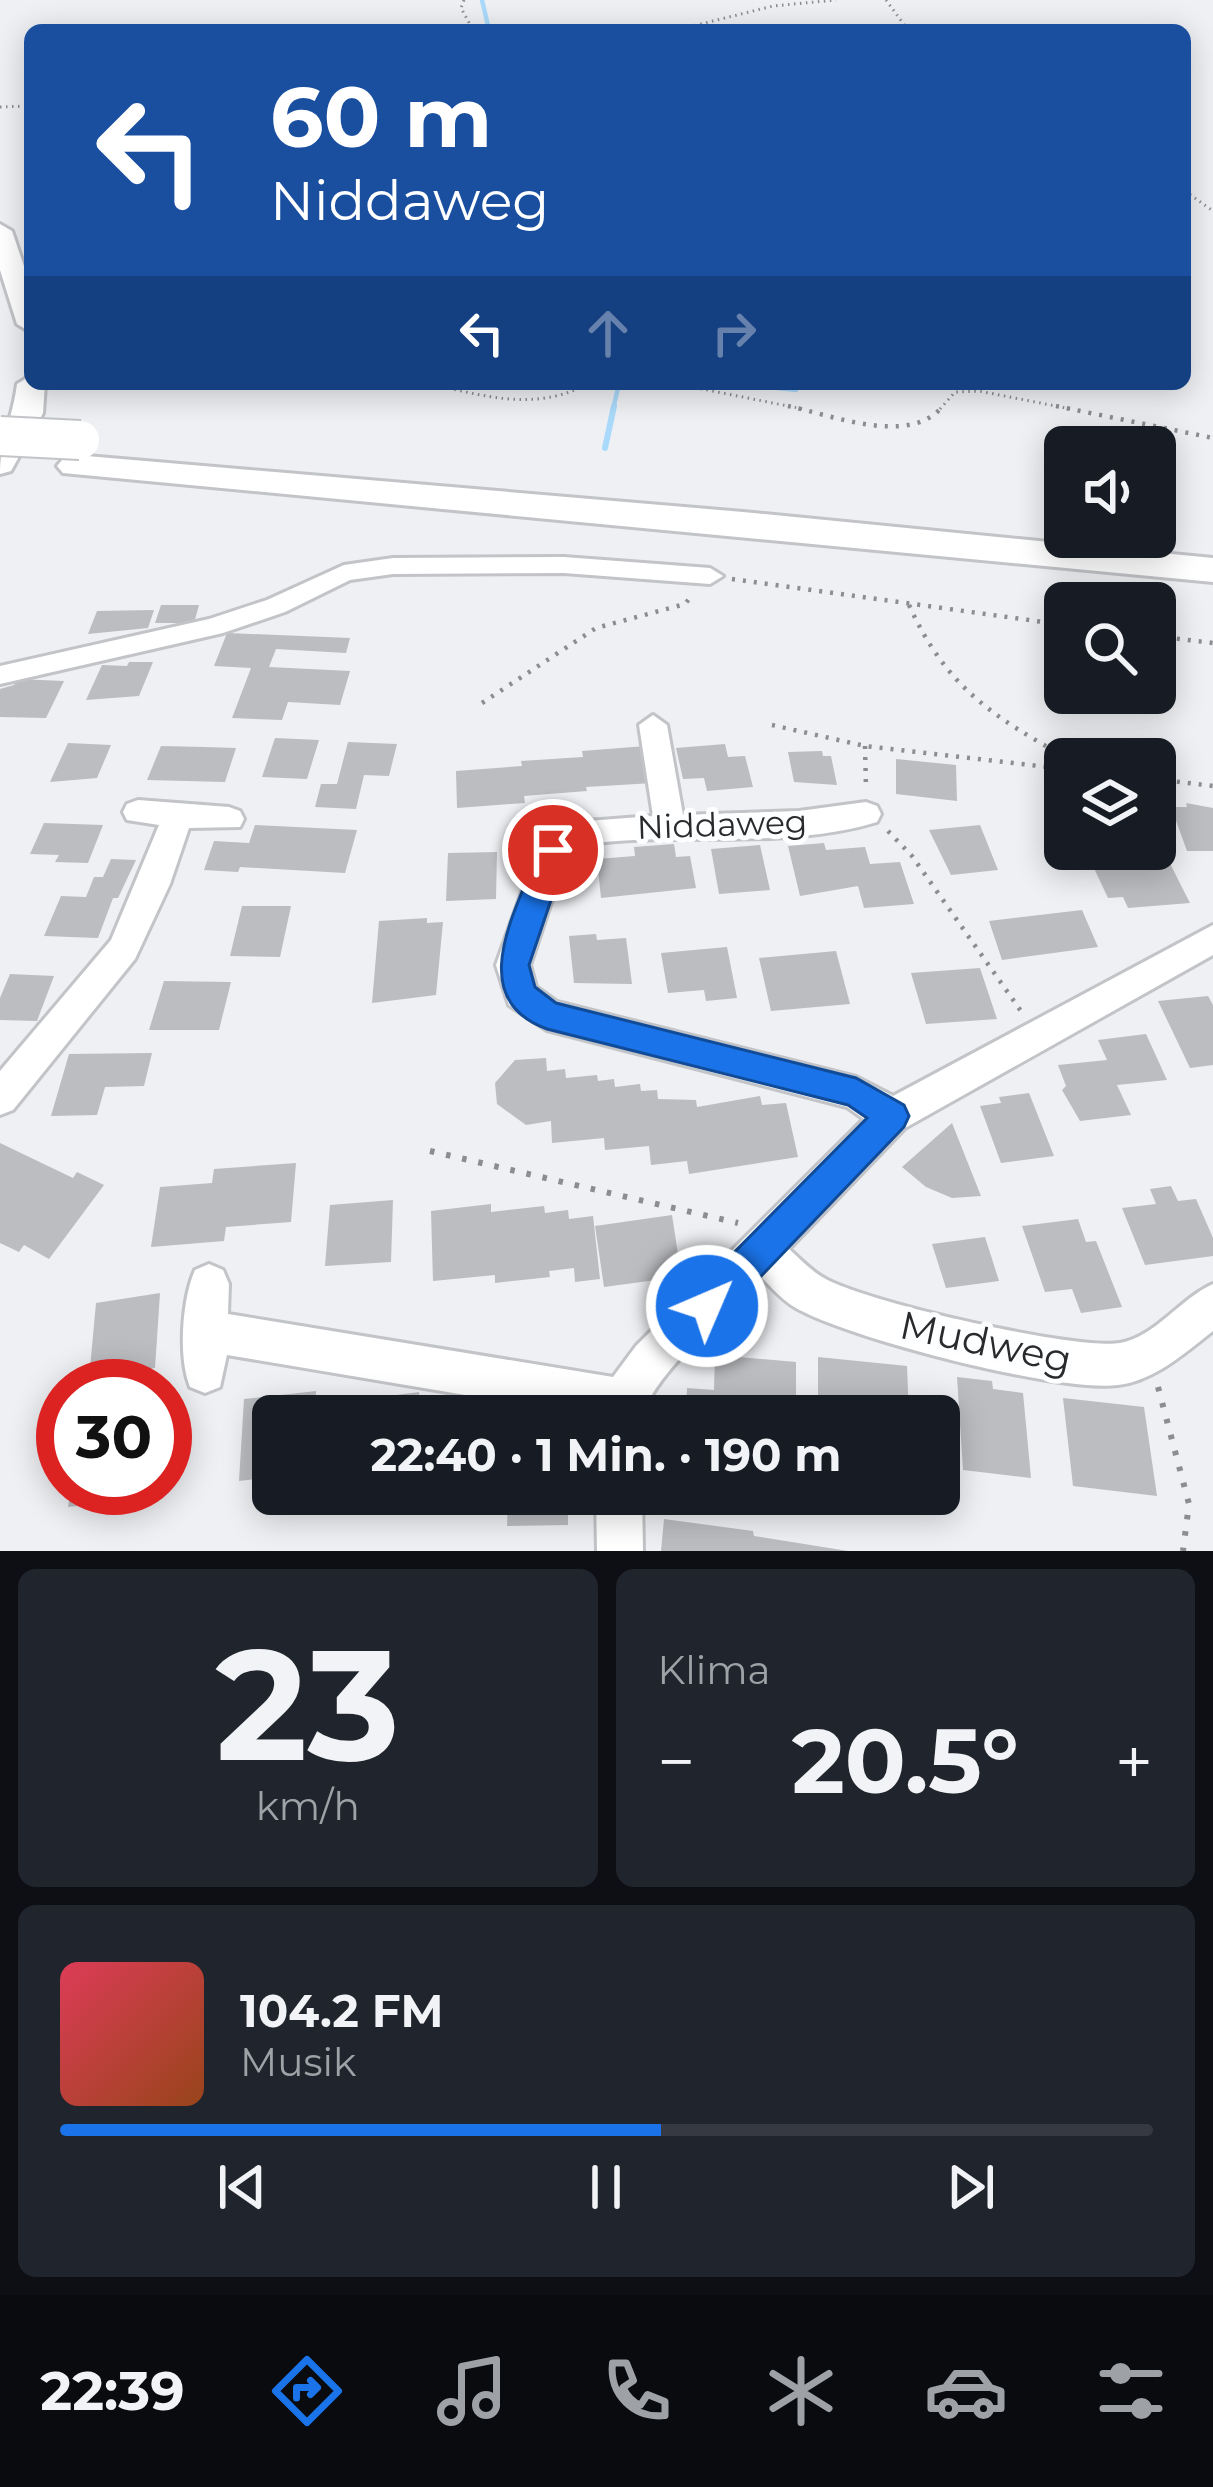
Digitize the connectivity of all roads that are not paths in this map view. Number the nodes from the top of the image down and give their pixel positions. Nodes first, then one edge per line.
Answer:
1 (0, 231) edge
2 (24, 305) edge
3 (30, 390) edge
4 (0, 436) edge
5 (77, 453) junction
6 (0, 463) edge
7 (1044, 526) edge
8 (1176, 539) edge
9 (1213, 542) edge
10 (1213, 569) edge
11 (710, 576) road end
12 (0, 675) edge
13 (653, 725) dead end
14 (138, 812) dead end
15 (866, 814) road end
16 (178, 817) junction
17 (229, 819) dead end
18 (670, 827) junction
19 (1213, 939) edge
20 (0, 1099) edge
21 (892, 1116) junction
22 (771, 1242) junction
23 (209, 1284) dead end
24 (1213, 1305) edge
25 (525, 1395) edge
26 (630, 1395) edge
27 (619, 1515) edge
28 (620, 1551) edge

1 - 2 main road
3 - 6 main road
4 - 5 highway, bridge
5 - 6 highway
5 - 7 highway
5 - 10 highway
8 - 9 highway
11 - 12 street
13 - 18 street
14 - 16 street
15 - 18 street, Niddaweg
16 - 17 street
16 - 20 street
18 - 21 street, Niddaweg
19 - 21 street
21 - 22 street
22 - 24 street, Mudweg
22 - 26 street
23 - 25 street
27 - 28 street

